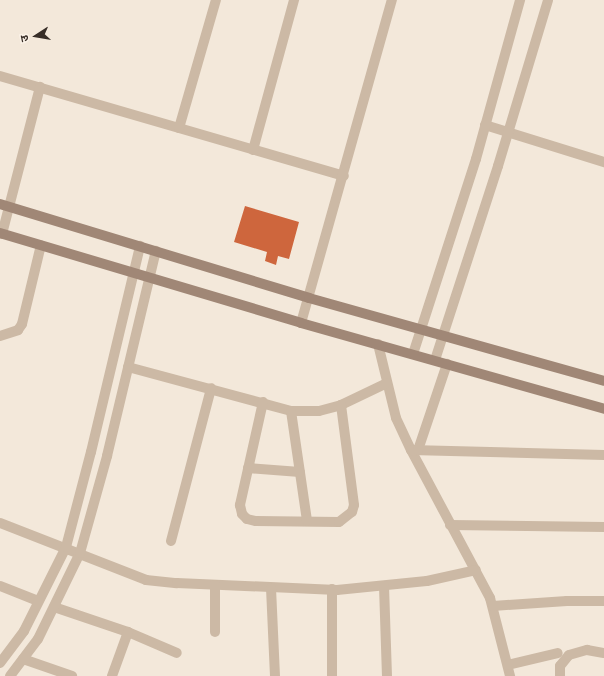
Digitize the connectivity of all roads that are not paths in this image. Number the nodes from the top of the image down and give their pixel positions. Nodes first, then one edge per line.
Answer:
1 (216, 0) edge
2 (294, 0) edge
3 (392, 0) edge
4 (520, 0) edge
5 (548, 0) edge
6 (0, 76) edge
7 (40, 87) junction
8 (485, 125) junction
9 (179, 128) junction
10 (508, 133) junction
11 (254, 150) junction
12 (604, 162) edge
13 (344, 176) junction
14 (5, 206) edge
15 (1, 233) edge
16 (41, 245) junction
17 (140, 246) junction
18 (156, 251) junction
19 (133, 272) junction
20 (148, 276) junction
21 (308, 298) junction
22 (301, 324) junction
23 (421, 330) junction
24 (0, 336) edge
25 (444, 336) junction
26 (378, 344) junction
27 (413, 354) junction
28 (435, 360) junction
29 (447, 364) junction
30 (128, 367) junction
31 (604, 381) edge
32 (387, 382) junction
33 (211, 388) junction
34 (263, 402) junction
35 (341, 405) junction
36 (604, 409) edge
37 (291, 411) junction
38 (414, 450) junction
39 (604, 455) edge
40 (248, 468) junction
41 (300, 472) junction
42 (307, 521) junction
43 (0, 523) edge
44 (450, 525) junction
45 (604, 527) edge
46 (171, 541) dead end
47 (66, 547) junction
48 (80, 553) junction
49 (476, 570) junction
50 (215, 585) junction
51 (0, 586) edge
52 (384, 586) junction
53 (271, 588) junction
54 (332, 590) junction
55 (38, 601) junction
56 (604, 601) edge
57 (493, 606) junction
58 (54, 607) junction
59 (128, 632) junction
60 (215, 632) dead end
61 (4, 651) edge
62 (177, 653) dead end
63 (558, 653) dead end
64 (604, 653) edge
65 (23, 658) junction
66 (0, 663) edge
67 (508, 665) junction
68 (10, 676) edge
69 (72, 676) edge
70 (112, 676) edge
71 (275, 676) edge
72 (332, 676) edge
73 (387, 676) edge
74 (510, 676) edge
75 (560, 676) edge

1 - 9 street
2 - 11 street
3 - 13 street
4 - 8 street
5 - 10 street
6 - 7 street
7 - 9 street
7 - 14 street
8 - 10 street
8 - 23 street
9 - 11 street
10 - 12 street
10 - 25 street
11 - 13 street
13 - 21 street
14 - 15 street
14 - 17 main road
15 - 16 main road
16 - 19 main road
16 - 24 street
17 - 18 main road
17 - 19 street
18 - 20 street
18 - 21 main road
19 - 20 main road
19 - 47 street
20 - 22 main road
20 - 30 street
21 - 22 street
21 - 23 main road
22 - 26 main road
23 - 25 main road
23 - 27 street
25 - 28 street
25 - 31 main road
26 - 27 main road
26 - 32 street
27 - 28 main road
28 - 29 main road
29 - 36 main road
29 - 38 street
30 - 33 street
30 - 48 street
32 - 35 street
32 - 38 street
33 - 34 street
33 - 46 street
34 - 37 street
34 - 40 street
35 - 37 street
35 - 42 street
37 - 41 street
38 - 39 street
38 - 44 street
40 - 41 street
40 - 42 street
41 - 42 street
43 - 47 street
44 - 45 street
44 - 49 street
47 - 48 street
47 - 55 street
48 - 50 street
48 - 58 street
49 - 52 street
49 - 57 street
50 - 53 street
50 - 60 street
51 - 55 street
52 - 54 street
52 - 73 street
53 - 54 street
53 - 71 street
54 - 72 street
55 - 61 street
56 - 57 street
57 - 67 street
58 - 59 street
58 - 65 street
59 - 62 street
59 - 70 street
61 - 66 street
63 - 67 street
64 - 75 street
65 - 68 street
65 - 69 street
67 - 74 street

